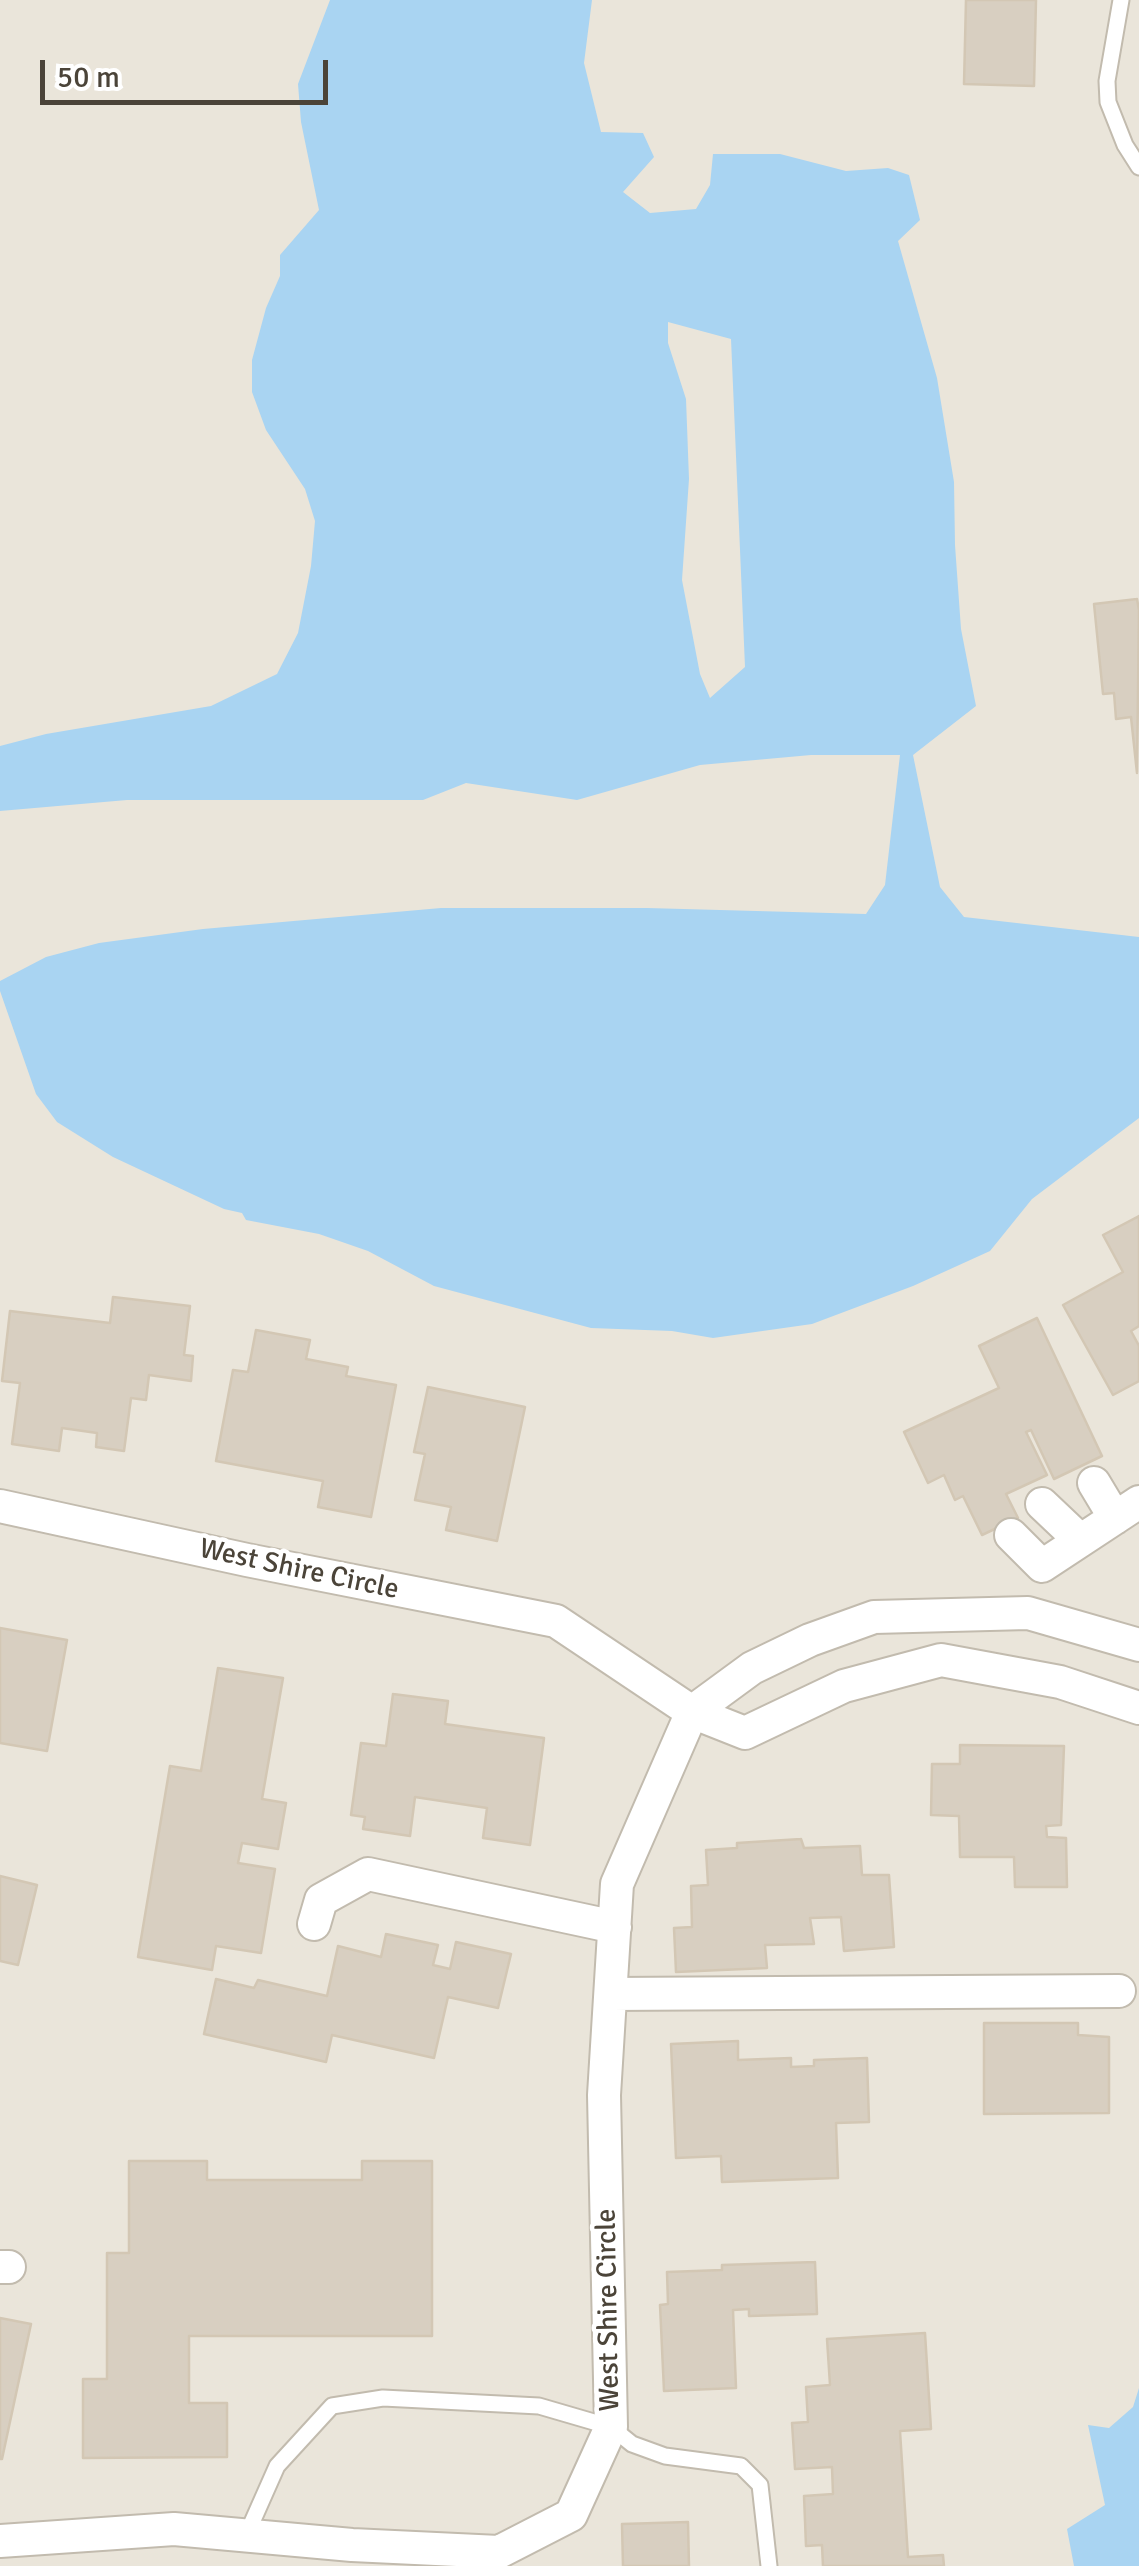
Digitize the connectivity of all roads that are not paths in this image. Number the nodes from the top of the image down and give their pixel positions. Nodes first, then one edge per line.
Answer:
1 (1121, 0) edge
2 (1139, 167) edge
3 (1094, 1483) dead end
4 (1042, 1504) dead end
5 (0, 1506) edge
6 (1127, 1510) edge
7 (1011, 1535) dead end
8 (1080, 1540) junction
9 (1139, 1646) edge
10 (1139, 1708) edge
11 (692, 1712) junction
12 (314, 1924) dead end
13 (615, 1926) junction
14 (1119, 1991) dead end
15 (610, 1994) junction
16 (611, 2427) junction
17 (246, 2536) junction
18 (0, 2541) edge
19 (481, 2558) edge
20 (769, 2566) edge

1 - 2 lane
3 - 6 street
4 - 8 street
5 - 11 street, West Shire Circle
6 - 8 street
7 - 8 street
9 - 11 street
10 - 11 street, West Shire Circle
11 - 13 street, West Shire Circle
12 - 13 street
13 - 15 street, West Shire Circle
14 - 15 street
15 - 16 street, West Shire Circle
16 - 17 lane
16 - 19 street, West Shire Circle
16 - 20 lane
17 - 18 street, West Shire Circle
17 - 19 street, West Shire Circle

